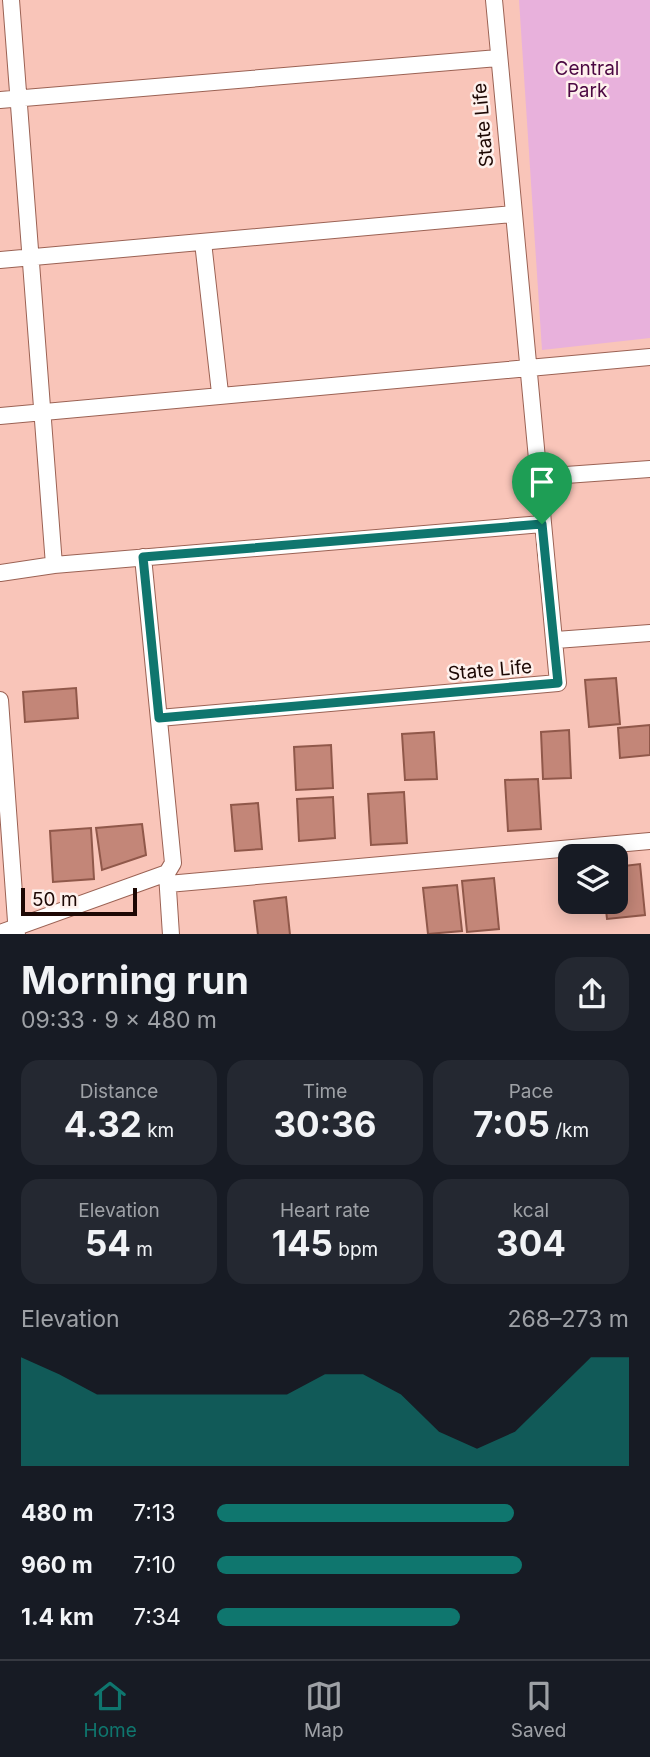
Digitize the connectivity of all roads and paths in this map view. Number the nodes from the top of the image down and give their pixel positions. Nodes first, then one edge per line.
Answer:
1 (10, 0) edge
2 (494, 0) edge
3 (498, 58) junction
4 (19, 98) junction
5 (0, 100) edge
6 (513, 214) junction
7 (203, 242) junction
8 (32, 257) junction
9 (0, 260) edge
10 (650, 357) edge
11 (526, 369) junction
12 (220, 393) junction
13 (41, 412) junction
14 (0, 416) edge
15 (650, 469) edge
16 (538, 477) junction
17 (542, 524) junction
18 (143, 557) junction
19 (54, 565) junction
20 (0, 573) edge
21 (650, 633) edge
22 (556, 640) junction
23 (0, 700) edge
24 (159, 718) junction
25 (650, 841) edge
26 (167, 878) junction
27 (17, 931) edge
28 (0, 933) edge
29 (171, 934) edge

1 - 4 street
2 - 3 street, State Life
3 - 4 street
3 - 6 street, State Life
4 - 5 street
4 - 8 street
6 - 7 street
6 - 11 street, State Life
7 - 8 street
7 - 12 street
8 - 9 street
8 - 13 street
10 - 11 street
11 - 12 street
11 - 16 street, State Life
12 - 13 street
13 - 14 street
13 - 19 street
15 - 16 street
16 - 17 street, State Life
17 - 18 street
17 - 22 street, State Life
18 - 19 street
18 - 24 street
19 - 20 street
21 - 22 street
22 - 24 street, State Life
23 - 27 street
24 - 26 street
25 - 26 street
26 - 27 street
26 - 29 street
27 - 28 street

